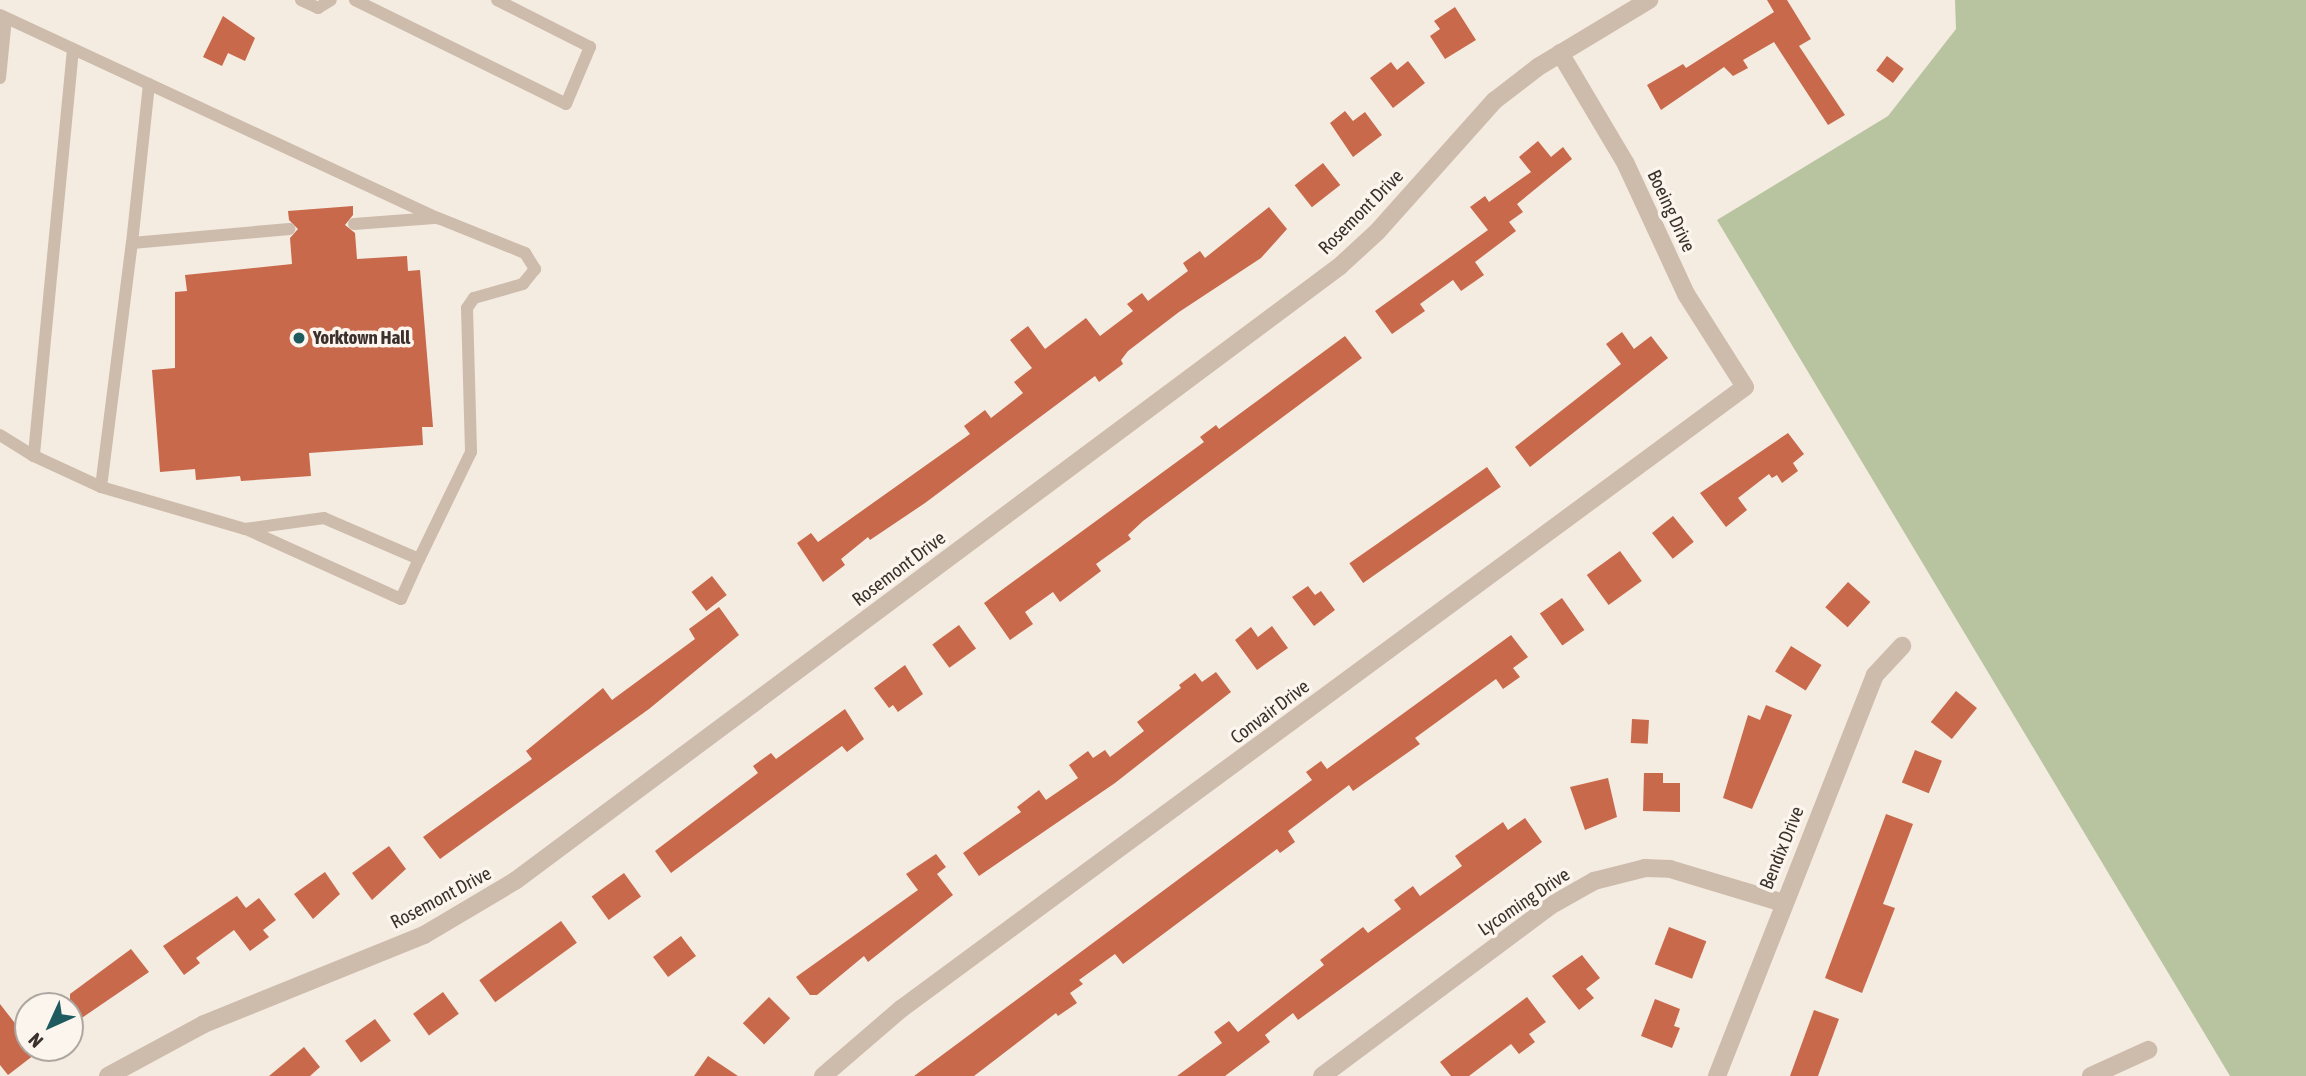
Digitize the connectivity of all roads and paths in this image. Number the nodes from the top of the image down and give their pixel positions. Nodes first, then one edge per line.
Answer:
1 (301, 0) edge
2 (331, 0) edge
3 (355, 0) edge
4 (498, 0) edge
5 (1649, 0) edge
6 (3, 17) edge
7 (73, 49) junction
8 (1560, 53) junction
9 (0, 78) edge
10 (149, 84) junction
11 (438, 218) junction
12 (354, 224) dead end
13 (289, 229) dead end
14 (132, 243) junction
15 (1745, 387) joint
16 (0, 435) edge
17 (34, 456) junction
18 (101, 486) junction
19 (245, 529) junction
20 (419, 559) junction
21 (1902, 646) dead end
22 (1783, 903) junction
23 (2148, 1050) dead end
24 (108, 1076) edge
25 (823, 1076) edge
26 (1322, 1076) edge
27 (1717, 1076) edge
28 (2091, 1076) edge

1 - 2 lane
3 - 4 lane
5 - 8 street, Rosemont Drive
6 - 7 lane
6 - 9 lane
7 - 10 lane
7 - 17 lane
8 - 15 street, Boeing Drive
8 - 24 street, Rosemont Drive
10 - 11 lane
10 - 14 lane
11 - 12 lane
11 - 20 lane
13 - 14 lane
14 - 18 lane
15 - 25 street, Convair Drive
16 - 17 lane
17 - 18 lane
18 - 19 lane
19 - 20 lane
19 - 20 lane
21 - 22 street, Bendix Drive
22 - 26 street, Lycoming Drive
22 - 27 street, Bendix Drive
23 - 28 street

